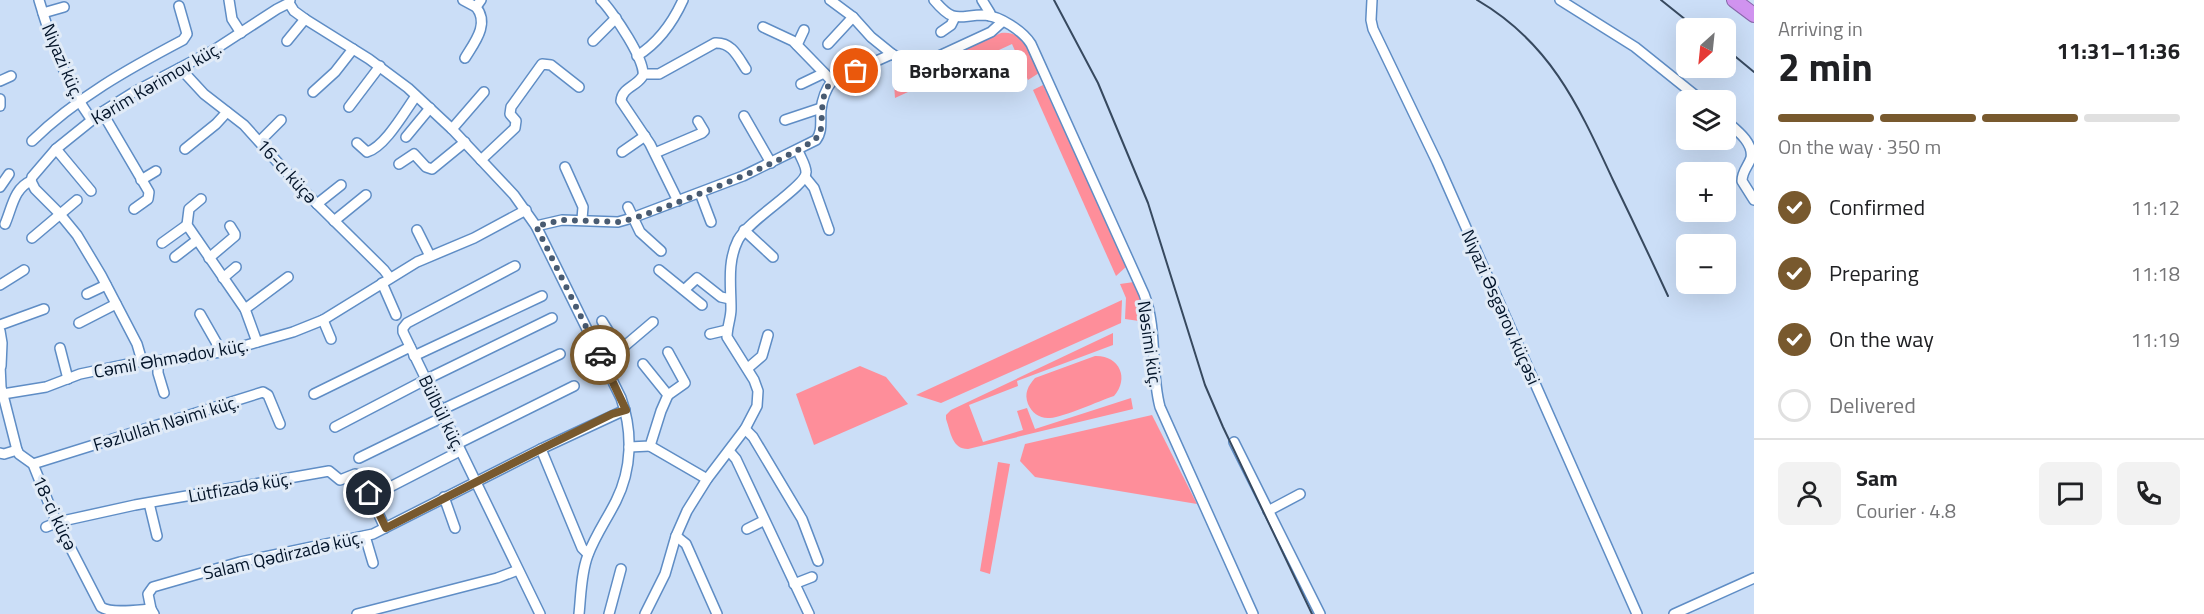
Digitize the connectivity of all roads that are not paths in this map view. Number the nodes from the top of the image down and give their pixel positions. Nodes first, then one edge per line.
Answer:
1 (39, 0) edge
2 (230, 0) edge
3 (463, 0) edge
4 (683, 0) edge
5 (830, 0) edge
6 (934, 0) edge
7 (982, 0) edge
8 (1372, 0) edge
9 (1560, 0) edge
10 (1734, 0) edge
11 (290, 2) edge
12 (607, 2) edge
13 (478, 4) edge
14 (179, 6) dead end
15 (64, 7) dead end
16 (43, 13) junction
17 (1754, 15) edge
18 (990, 16) junction
19 (955, 17) junction
20 (616, 18) junction
21 (853, 18) junction
22 (305, 19) junction
23 (1002, 22) junction
24 (763, 27) dead end
25 (804, 30) dead end
26 (941, 32) dead end
27 (241, 33) junction
28 (287, 41) dead end
29 (593, 41) dead end
30 (828, 44) dead end
31 (797, 45) junction
32 (353, 49) junction
33 (892, 54) junction
34 (637, 56) junction
35 (465, 58) dead end
36 (380, 66) junction
37 (180, 68) junction
38 (746, 69) dead end
39 (824, 73) junction
40 (644, 74) junction
41 (11, 76) dead end
42 (0, 81) edge
43 (832, 81) junction
44 (801, 84) dead end
45 (579, 87) dead end
46 (1689, 90) edge
47 (313, 92) dead end
48 (484, 92) dead end
49 (416, 96) junction
50 (0, 99) edge
51 (78, 101) junction
52 (0, 106) edge
53 (349, 107) dead end
54 (430, 108) junction
55 (821, 108) junction
56 (102, 112) junction
57 (227, 112) junction
58 (744, 116) dead end
59 (91, 119) junction
60 (281, 120) dead end
61 (785, 120) dead end
62 (698, 122) dead end
63 (452, 129) junction
64 (1736, 129) edge
65 (645, 136) junction
66 (406, 137) dead end
67 (32, 141) dead end
68 (260, 141) junction
69 (465, 141) junction
70 (357, 142) dead end
71 (56, 149) junction
72 (185, 149) dead end
73 (798, 150) junction
74 (622, 152) dead end
75 (655, 153) junction
76 (482, 160) junction
77 (771, 163) junction
78 (399, 164) dead end
79 (565, 167) dead end
80 (156, 171) dead end
81 (9, 174) dead end
82 (806, 177) junction
83 (141, 180) junction
84 (31, 181) junction
85 (341, 185) dead end
86 (0, 187) edge
87 (91, 191) dead end
88 (700, 193) junction
89 (366, 195) dead end
90 (201, 199) dead end
91 (77, 200) dead end
92 (1754, 200) edge
93 (678, 201) junction
94 (317, 204) junction
95 (628, 207) dead end
96 (134, 209) dead end
97 (525, 210) junction
98 (59, 213) junction
99 (582, 219) junction
100 (632, 219) junction
101 (334, 221) junction
102 (711, 222) dead end
103 (6, 224) dead end
104 (187, 225) junction
105 (230, 226) dead end
106 (536, 226) junction
107 (417, 230) dead end
108 (829, 230) dead end
109 (744, 231) junction
110 (32, 238) dead end
111 (197, 240) junction
112 (162, 243) dead end
113 (661, 251) dead end
114 (430, 256) junction
115 (175, 257) dead end
116 (773, 257) dead end
117 (209, 258) junction
118 (515, 266) dead end
119 (236, 267) dead end
120 (24, 270) dead end
121 (659, 270) dead end
122 (288, 277) dead end
123 (223, 278) junction
124 (386, 281) junction
125 (0, 285) edge
126 (106, 285) junction
127 (684, 290) junction
128 (87, 294) dead end
129 (542, 296) dead end
130 (730, 299) junction
131 (116, 304) junction
132 (702, 305) dead end
133 (44, 309) dead end
134 (245, 309) junction
135 (200, 314) dead end
136 (396, 315) dead end
137 (552, 318) dead end
138 (323, 320) junction
139 (602, 321) dead end
140 (653, 322) dead end
141 (79, 323) dead end
142 (0, 325) edge
143 (727, 330) junction
144 (0, 331) edge
145 (710, 334) dead end
146 (768, 335) dead end
147 (331, 339) dead end
148 (257, 342) junction
149 (60, 348) dead end
150 (412, 351) junction
151 (620, 351) junction
152 (668, 351) dead end
153 (219, 352) junction
154 (560, 354) dead end
155 (142, 361) junction
156 (158, 361) junction
157 (603, 361) junction
158 (643, 364) dead end
159 (0, 366) edge
160 (748, 368) junction
161 (68, 379) junction
162 (425, 380) junction
163 (574, 386) dead end
164 (164, 393) dead end
165 (3, 394) junction
166 (314, 394) dead end
167 (668, 395) junction
168 (626, 410) junction
169 (441, 414) junction
170 (280, 424) dead end
171 (335, 427) dead end
172 (745, 429) junction
173 (1234, 442) dead end
174 (650, 446) junction
175 (629, 447) junction
176 (458, 448) junction
177 (541, 449) junction
178 (17, 450) junction
179 (729, 451) junction
180 (0, 453) edge
181 (359, 458) dead end
182 (33, 464) junction
183 (707, 479) junction
184 (476, 482) junction
185 (390, 487) dead end
186 (1299, 494) dead end
187 (444, 497) junction
188 (149, 503) junction
189 (1268, 511) junction
190 (763, 521) junction
191 (57, 522) junction
192 (46, 527) dead end
193 (386, 528) junction
194 (455, 528) dead end
195 (747, 529) dead end
196 (157, 536) dead end
197 (365, 536) junction
198 (676, 536) junction
199 (588, 554) junction
200 (818, 561) dead end
201 (373, 563) dead end
202 (621, 569) dead end
203 (518, 570) junction
204 (812, 577) dead end
205 (1754, 578) edge
206 (794, 584) junction
207 (104, 612) edge
208 (152, 612) edge
209 (357, 614) edge
210 (540, 614) edge
211 (579, 614) edge
212 (609, 614) edge
213 (645, 614) edge
214 (717, 614) edge
215 (809, 614) edge
216 (1253, 614) edge
217 (1320, 614) edge
218 (1637, 614) edge
219 (1674, 614) edge

1 - 16 street, Niyazi küç.
2 - 27 street
3 - 13 street
4 - 34 street
5 - 21 street
6 - 19 street
7 - 18 street
8 - 218 street, Niyazi Əsgərov küçəsi
9 - 46 street
10 - 17 highway
11 - 22 street
11 - 27 street, Kərim Kərimov küç.
12 - 20 street
13 - 35 street
14 - 51 street
15 - 16 street
16 - 51 street, Niyazi küç.
18 - 19 street
18 - 23 street, Nəsimi küç.
19 - 26 street
20 - 29 street
20 - 34 street
21 - 30 street
21 - 33 street
22 - 28 street
22 - 32 street
23 - 33 street
23 - 216 street, Nəsimi küç.
24 - 31 street
25 - 31 street
27 - 37 street, Kərim Kərimov küç.
31 - 39 street
32 - 36 street
32 - 47 street
33 - 43 street
34 - 40 street
36 - 49 street
36 - 53 street
37 - 56 street, Kərim Kərimov küç.
37 - 57 street, 16-cı küçə
38 - 40 street
39 - 43 street
39 - 44 street
40 - 65 street
41 - 42 street
43 - 55 street
45 - 76 street
48 - 63 street
49 - 54 street
49 - 70 street
50 - 52 street
51 - 59 street, Niyazi küç.
51 - 67 street
54 - 63 street
54 - 66 street
55 - 61 street
55 - 73 street
56 - 59 street, Kərim Kərimov küç.
56 - 83 street
57 - 68 street, 16-cı küçə
57 - 72 street
58 - 77 street
59 - 71 street, Kərim Kərimov küç.
60 - 68 street
62 - 75 street
63 - 69 street
64 - 92 street
65 - 74 street
65 - 75 street
68 - 94 street, 16-cı küçə
69 - 76 street
69 - 78 street
71 - 84 street, Kərim Kərimov küç.
71 - 87 street
73 - 77 street
73 - 82 street
75 - 93 street
76 - 97 street
77 - 88 street
79 - 99 street
80 - 83 street
81 - 86 street
82 - 108 street
82 - 109 street
83 - 96 street
84 - 98 street
84 - 103 street, Kərim Kərimov küç.
85 - 94 street
88 - 93 street
88 - 102 street
89 - 101 street
90 - 104 street
91 - 98 street
93 - 100 street
94 - 101 street, 16-cı küçə
95 - 100 street
97 - 106 street
97 - 114 street, Cəmil Əhmədov küç.
98 - 110 street
98 - 126 street
99 - 100 street
99 - 106 street
100 - 113 street
101 - 124 street, 16-cı küçə
104 - 111 street
104 - 112 street
105 - 117 street
106 - 157 street
107 - 114 street
109 - 116 street
109 - 130 street
111 - 115 street
111 - 117 street
114 - 124 street, Cəmil Əhmədov küç.
117 - 123 street
118 - 150 street, Bülbül küç.
119 - 123 street
120 - 125 street
121 - 127 street
122 - 134 street
123 - 134 street
124 - 136 street, 16-cı küçə
124 - 138 street, Cəmil Əhmədov küç.
126 - 128 street
126 - 131 street
127 - 130 street
127 - 132 street
129 - 150 street
130 - 143 street
131 - 141 street
131 - 155 street
133 - 142 street
134 - 148 street
135 - 153 street
137 - 162 street
138 - 147 street
138 - 148 street, Cəmil Əhmədov küç.
139 - 151 street
140 - 151 street
143 - 145 street
143 - 160 street
144 - 159 street
146 - 160 street
148 - 153 street, Cəmil Əhmədov küç.
149 - 161 street
150 - 162 street, Bülbül küç.
150 - 166 street
151 - 157 street
152 - 167 street
153 - 156 street, Cəmil Əhmədov küç.
154 - 169 street
155 - 156 street, Cəmil Əhmədov küç.
155 - 161 street, Cəmil Əhmədov küç.
156 - 164 street
157 - 168 street
158 - 167 street
159 - 165 street
160 - 172 street
161 - 165 street, Cəmil Əhmədov küç.
162 - 169 street, Bülbül küç.
162 - 171 street
163 - 176 street
165 - 178 street
167 - 174 street
168 - 175 street
168 - 177 street, Salam Qədirzadə küç.
169 - 176 street, Bülbül küç.
169 - 181 street
170 - 182 street, Fəzlullah Nəimi küç.
172 - 179 street
172 - 200 street
173 - 189 street
174 - 175 street
174 - 183 street
175 - 199 street
176 - 184 street, Bülbül küç.
176 - 185 street
177 - 184 street, Salam Qədirzadə küç.
177 - 199 street
178 - 180 street
178 - 182 street, 18-ci küçə
179 - 183 street
179 - 190 street
182 - 191 street, 18-ci küçə
183 - 198 street
184 - 187 street, Salam Qədirzadə küç.
184 - 203 street, Bülbül küç.
186 - 189 street
187 - 193 street, Salam Qədirzadə küç.
187 - 194 street
188 - 191 street, Lütfizadə küç.
188 - 193 street, Lütfizadə küç.
188 - 196 street
189 - 217 street
190 - 195 street
190 - 206 street
191 - 192 street, Lütfizadə küç.
191 - 207 street, 18-ci küçə
193 - 197 street, Salam Qədirzadə küç.
197 - 201 street
197 - 208 street, Salam Qədirzadə küç.
198 - 213 street
198 - 214 street
199 - 211 street
202 - 212 street
203 - 209 street
203 - 210 street, Bülbül küç.
204 - 206 street
205 - 219 street
206 - 215 street
207 - 208 street, 18-ci küçə

